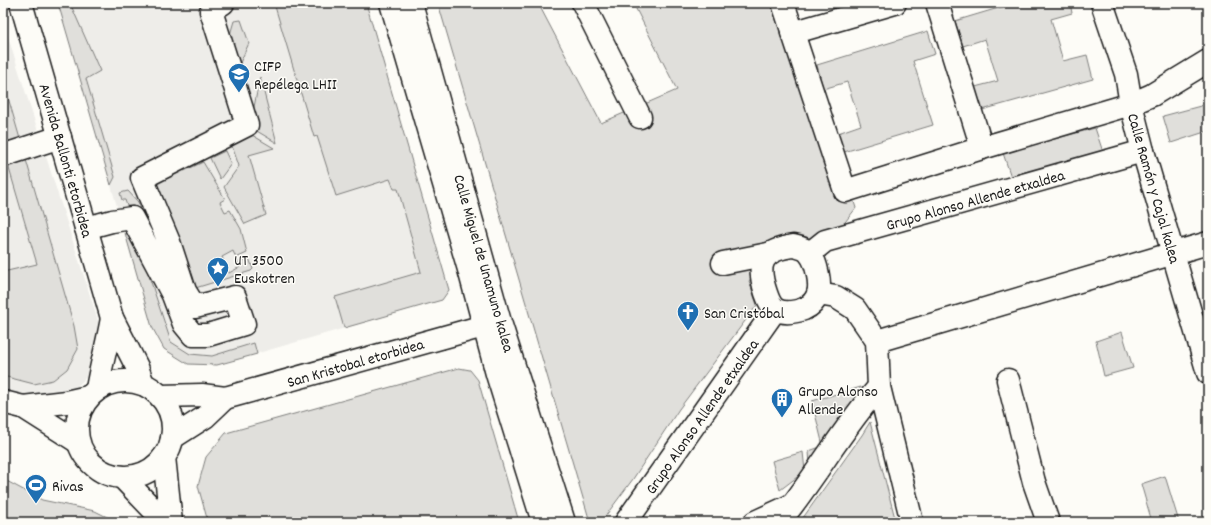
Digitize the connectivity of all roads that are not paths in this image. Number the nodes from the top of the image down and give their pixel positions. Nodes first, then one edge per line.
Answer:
1 (21, 3) edge
2 (223, 3) edge
3 (391, 3) edge
4 (411, 3) edge
5 (584, 3) edge
6 (783, 3) edge
7 (895, 3) edge
8 (936, 3) edge
9 (1102, 3) edge
10 (792, 33) junction
11 (1208, 62) edge
12 (1131, 104) junction
13 (640, 117) dead end
14 (60, 137) junction
15 (982, 148) junction
16 (1143, 150) junction
17 (5, 155) dead end
18 (86, 228) junction
19 (1208, 243) edge
20 (1173, 253) junction
21 (768, 254) junction
22 (810, 254) junction
23 (723, 263) dead end
24 (818, 294) junction
25 (775, 310) junction
26 (112, 318) junction
27 (493, 324) junction
28 (877, 341) junction
29 (1208, 373) edge
30 (1008, 380) dead end
31 (880, 387) junction
32 (151, 390) junction
33 (93, 393) junction
34 (225, 398) junction
35 (13, 404) edge
36 (78, 442) junction
37 (168, 448) junction
38 (122, 477) junction
39 (794, 505) junction
40 (166, 522) edge
41 (171, 522) edge
42 (543, 522) edge
43 (564, 522) edge
44 (626, 522) edge
45 (755, 522) edge
46 (779, 522) edge
47 (912, 522) edge
48 (1048, 522) edge

1 - 14 street, Avenida Ballonti etorbidea
2 - 18 street
3 - 27 street, Calle Miguel de Unamuno kalea
4 - 27 street, Calle Miguel de Unamuno kalea
5 - 13 street
6 - 10 street
7 - 10 street
8 - 15 street
9 - 12 street, Calle Ramón y Cajal kalea
10 - 15 street
11 - 12 street
12 - 15 street
12 - 16 street, Calle Ramón y Cajal kalea
14 - 17 street
14 - 18 street, Avenida Ballonti etorbidea
16 - 20 street, Calle Ramón y Cajal kalea
16 - 22 street, Grupo Alonso Allende etxaldea
18 - 26 street, Avenida Ballonti etorbidea
19 - 20 street
20 - 28 street
20 - 29 street, Calle Ramón y Cajal kalea
21 - 22 street
21 - 23 street
21 - 25 street
22 - 24 street
24 - 25 street
24 - 28 street
25 - 44 street, Grupo Alonso Allende etxaldea
26 - 32 street, Avenida Ballonti etorbidea
26 - 33 street, Avenida Ballonti etorbidea
27 - 34 street, San Kristobal etorbidea
27 - 42 street, Calle Miguel de Unamuno kalea
27 - 43 street, Calle Miguel de Unamuno kalea
28 - 31 street
30 - 48 street
31 - 39 street
31 - 47 street
32 - 33 street
32 - 34 street, San Kristobal etorbidea
32 - 37 street
33 - 35 street
33 - 36 street
34 - 37 street, San Kristobal etorbidea
35 - 36 street
36 - 38 street
37 - 38 street
37 - 41 street
38 - 40 street
39 - 45 street
39 - 46 street

